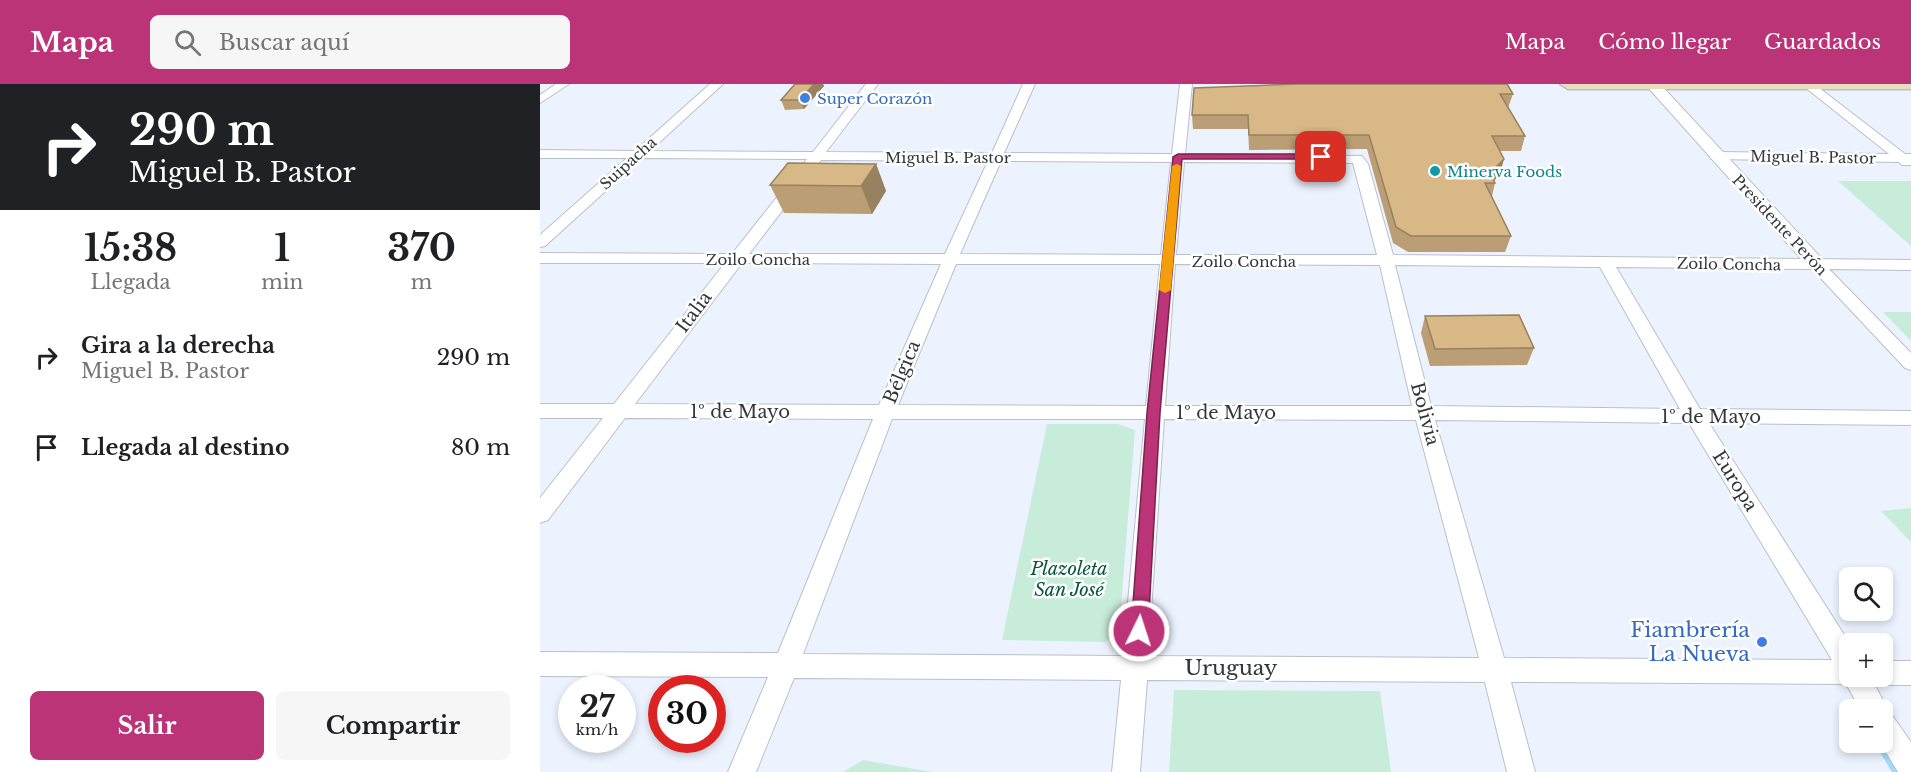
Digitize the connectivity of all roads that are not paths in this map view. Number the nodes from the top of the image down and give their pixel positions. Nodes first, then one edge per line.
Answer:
1 (563, 84) edge
2 (717, 84) edge
3 (872, 84) edge
4 (1029, 84) edge
5 (1186, 84) edge
6 (1568, 84) edge
7 (1652, 84) edge
8 (1808, 84) edge
9 (1911, 84) edge
10 (540, 100) edge
11 (540, 153) edge
12 (639, 154) junction
13 (816, 156) junction
14 (1716, 156) junction
15 (996, 157) junction
16 (1178, 157) junction
17 (1357, 159) joint
18 (1908, 160) edge
19 (540, 243) edge
20 (540, 258) edge
21 (735, 259) junction
22 (950, 260) junction
23 (1388, 260) junction
24 (1168, 261) junction
25 (1605, 262) junction
26 (1817, 265) junction
27 (1911, 265) edge
28 (1911, 364) edge
29 (540, 411) edge
30 (618, 411) junction
31 (885, 413) junction
32 (1154, 413) junction
33 (1425, 413) junction
34 (1695, 417) junction
35 (1911, 418) edge
36 (540, 514) edge
37 (1839, 649) edge
38 (540, 664) edge
39 (788, 666) junction
40 (1136, 668) junction
41 (1496, 670) junction
42 (1839, 672) edge
43 (1893, 673) edge
44 (1911, 673) edge
45 (1893, 739) edge
46 (1911, 768) edge
47 (742, 772) edge
48 (1126, 772) edge
49 (1521, 772) edge

1 - 10 street
2 - 12 street, Suipacha
3 - 13 street, Italia
4 - 15 street, Bélgica
5 - 16 street
6 - 7 main road
7 - 8 main road
7 - 14 street, Presidente Perón
8 - 9 main road
8 - 18 street
11 - 12 street, Miguel B. Pastor
12 - 13 street, Miguel B. Pastor
12 - 19 street, Suipacha
13 - 15 street, Miguel B. Pastor
13 - 21 street, Italia
14 - 18 street, Miguel B. Pastor
14 - 26 street, Presidente Perón
15 - 16 street, Miguel B. Pastor
15 - 22 street, Bélgica
16 - 17 street, Miguel B. Pastor
16 - 24 street
17 - 23 street, Bolivia
20 - 21 street, Zoilo Concha
21 - 22 street, Zoilo Concha
21 - 30 street, Italia
22 - 24 street, Zoilo Concha
22 - 31 street, Bélgica
23 - 24 street, Zoilo Concha
23 - 25 street, Zoilo Concha
23 - 33 street, Bolivia
24 - 32 street
25 - 26 street, Zoilo Concha
25 - 34 street, Europa
26 - 27 street, Zoilo Concha
26 - 28 street, Presidente Perón
29 - 30 street, 1º de Mayo
30 - 31 street, 1º de Mayo
30 - 36 street, Italia
31 - 32 street, 1º de Mayo
31 - 39 street, Bélgica
32 - 33 street, 1º de Mayo
32 - 40 street
33 - 34 street, 1º de Mayo
33 - 41 street, Bolivia
34 - 35 street, 1º de Mayo
34 - 37 street, Europa
38 - 39 street, Uruguay
39 - 40 street, Uruguay
39 - 47 street, Bélgica
40 - 41 street, Uruguay
40 - 48 street
41 - 42 street, Uruguay
41 - 49 street, Bolivia
43 - 44 street
45 - 46 street

